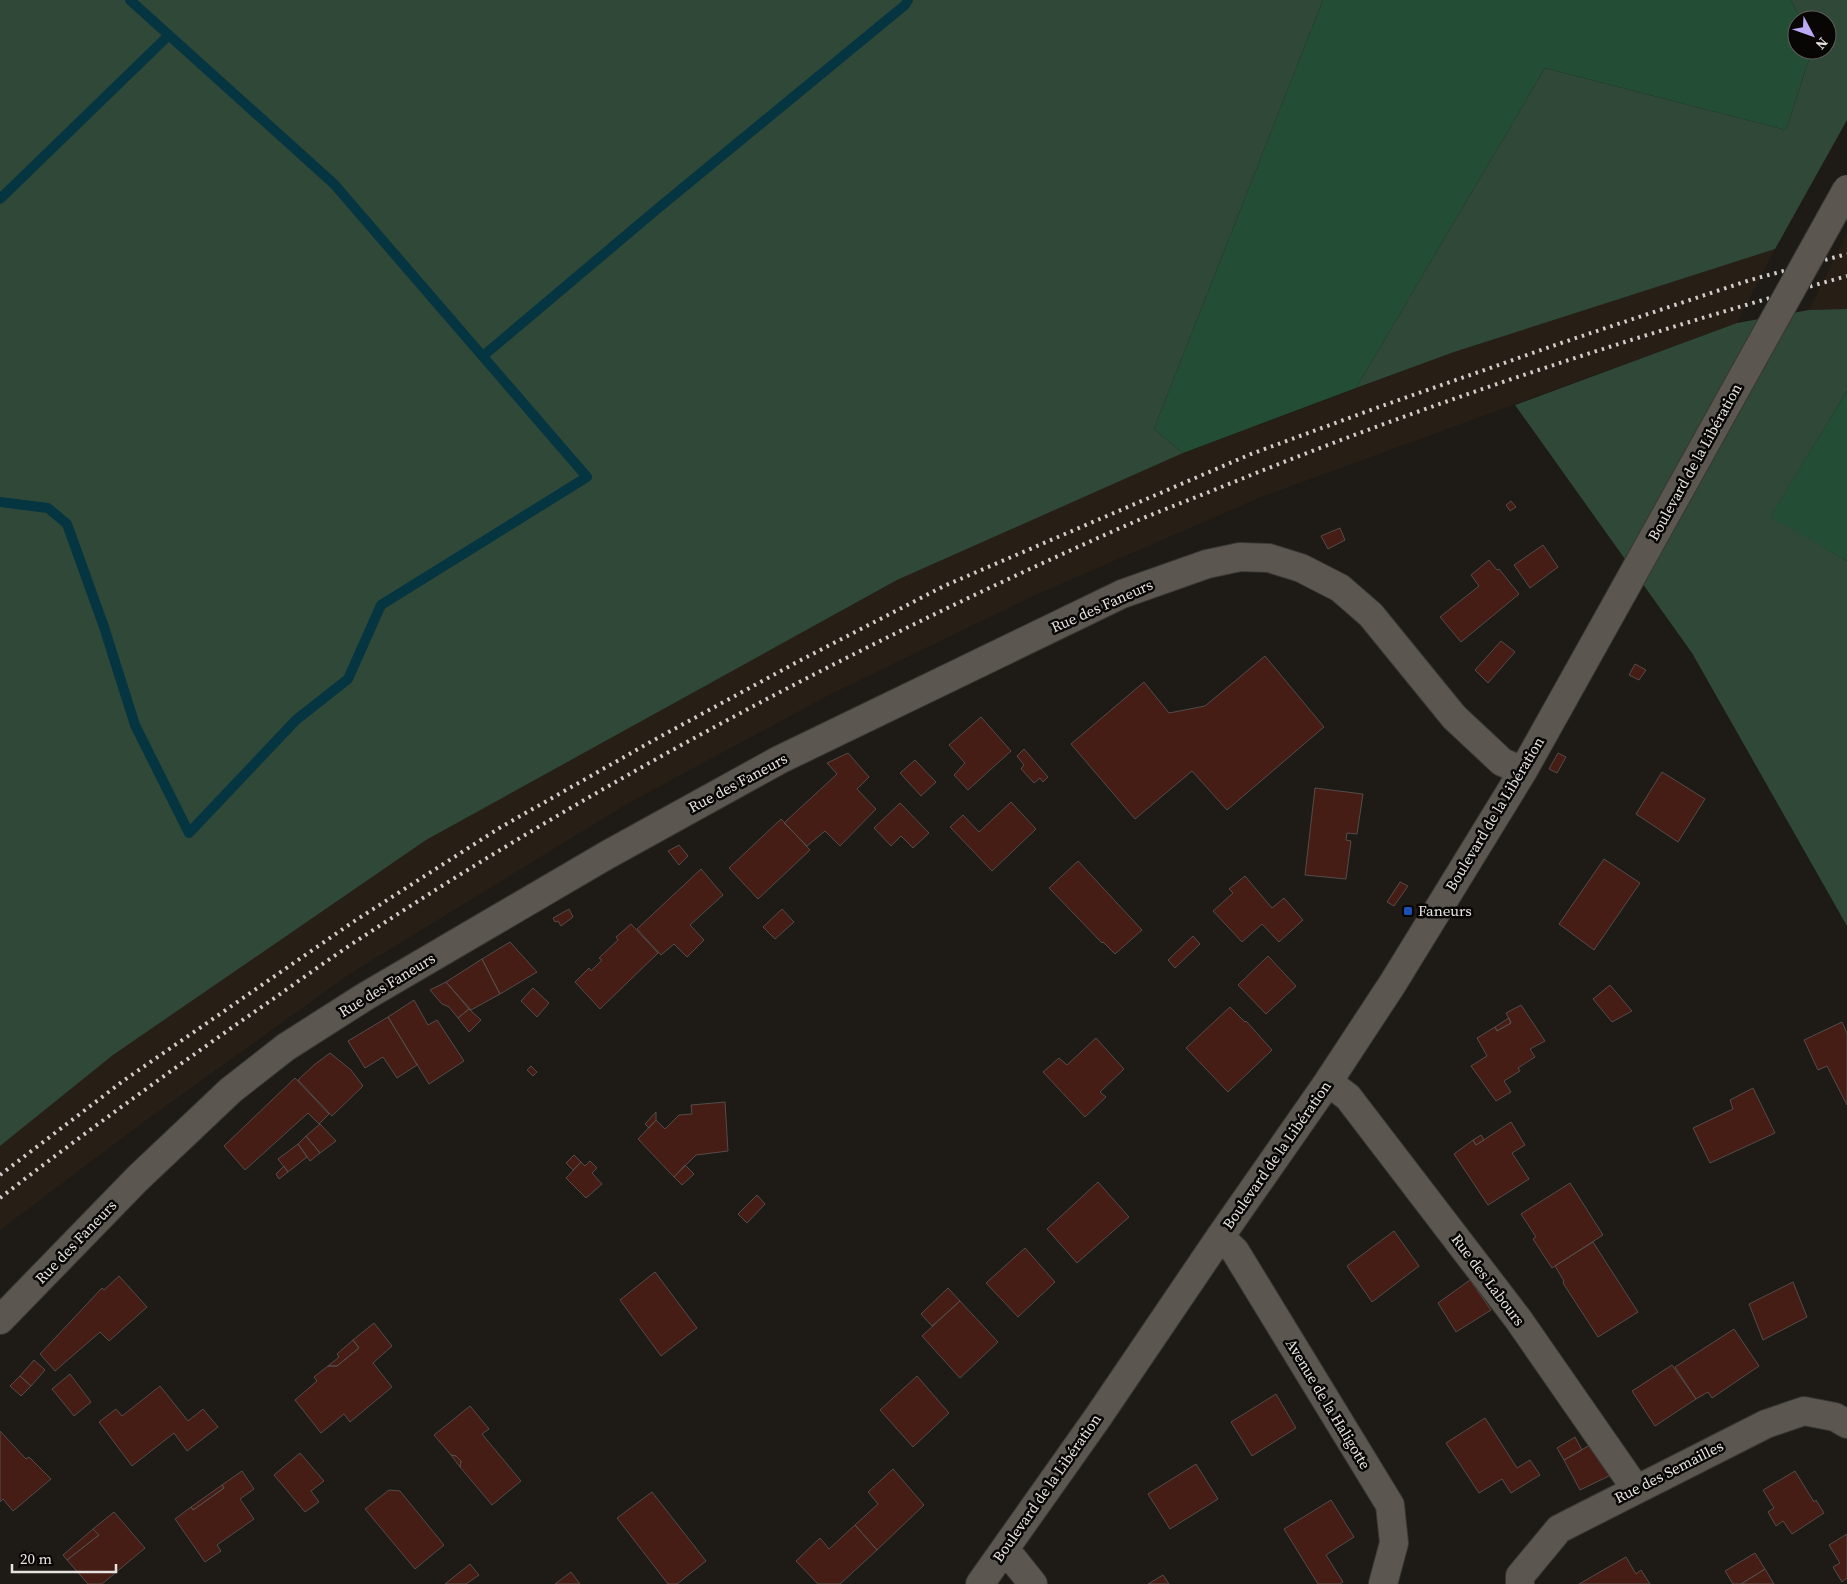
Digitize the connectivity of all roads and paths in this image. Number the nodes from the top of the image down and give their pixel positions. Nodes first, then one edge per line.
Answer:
1 (1847, 189) edge
2 (1523, 771) junction
3 (1328, 1082) junction
4 (1220, 1237) junction
5 (0, 1320) edge
6 (1847, 1424) edge
7 (1636, 1489) junction
8 (1005, 1549) junction
9 (980, 1584) edge
10 (1033, 1584) edge
11 (1383, 1584) edge
12 (1520, 1584) edge

1 - 2 street, Boulevard de la Libération, bridge
2 - 3 street, Boulevard de la Libération
2 - 5 street, Rue des Faneurs
3 - 4 street, Boulevard de la Libération
3 - 7 street, Rue des Labours
4 - 8 street, Boulevard de la Libération
4 - 11 street, Avenue de la Haligotte
6 - 7 street, Rue des Semailles
7 - 12 street, Rue des Semailles
8 - 9 street, Boulevard de la Libération
8 - 10 street

